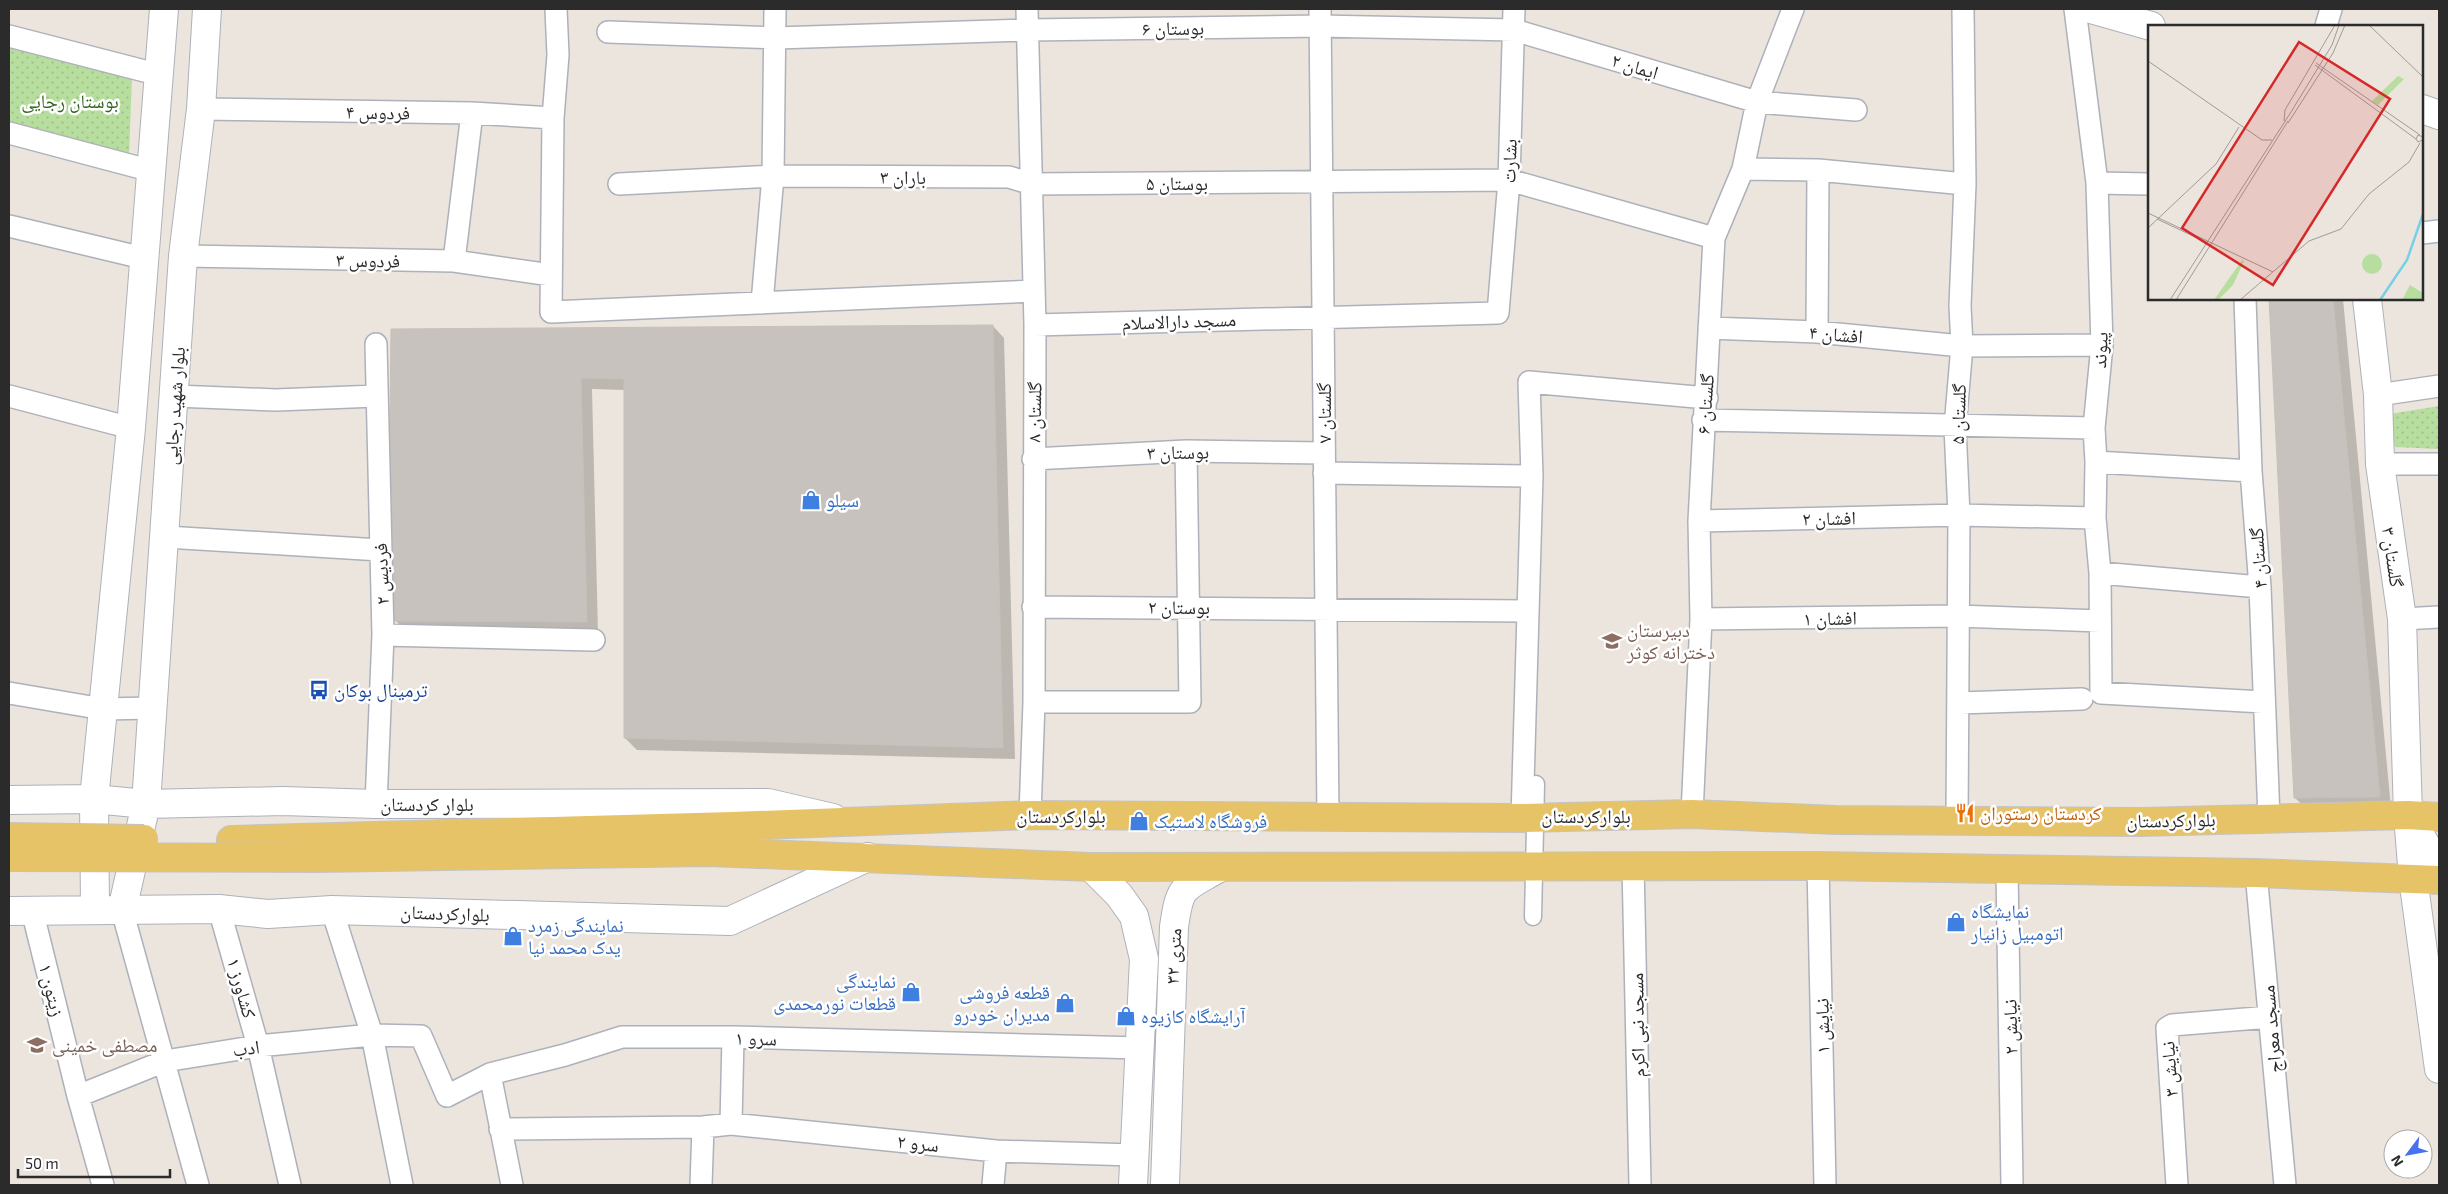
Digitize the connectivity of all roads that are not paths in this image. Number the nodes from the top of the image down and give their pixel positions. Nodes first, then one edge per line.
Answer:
1 (164, 9) edge
2 (207, 9) edge
3 (556, 9) edge
4 (775, 9) edge
5 (1027, 9) edge
6 (1794, 9) edge
7 (1963, 9) edge
8 (2075, 9) edge
9 (2092, 9) edge
10 (2331, 9) edge
11 (1320, 17) edge
12 (1514, 19) edge
13 (2148, 25) edge
14 (2326, 25) edge
15 (1027, 30) junction
16 (608, 32) dead end
17 (9, 36) edge
18 (776, 38) junction
19 (160, 75) junction
20 (1757, 102) junction
21 (202, 109) junction
22 (2423, 109) edge
23 (1856, 110) dead end
24 (472, 113) junction
25 (2439, 115) edge
26 (554, 118) junction
27 (9, 133) edge
28 (1744, 169) junction
29 (1818, 170) junction
30 (152, 171) junction
31 (773, 176) junction
32 (1509, 180) junction
33 (1321, 183) junction
34 (2097, 183) junction
35 (619, 184) dead end
36 (1032, 184) junction
37 (1965, 184) junction
38 (2148, 184) edge
39 (9, 226) edge
40 (2439, 231) edge
41 (2423, 234) edge
42 (1714, 238) junction
43 (184, 256) junction
44 (143, 258) junction
45 (454, 261) junction
46 (551, 275) junction
47 (1034, 291) junction
48 (2245, 300) edge
49 (2366, 300) edge
50 (762, 303) junction
51 (1498, 312) joint
52 (1323, 317) junction
53 (1035, 325) junction
54 (1709, 328) junction
55 (1817, 332) junction
56 (376, 344) dead end
57 (2102, 345) junction
58 (1962, 346) junction
59 (2439, 386) edge
60 (2378, 394) junction
61 (9, 396) edge
62 (175, 396) junction
63 (376, 396) junction
64 (1707, 398) junction
65 (1703, 420) junction
66 (1955, 427) junction
67 (131, 428) junction
68 (2094, 428) junction
69 (1186, 451) junction
70 (1033, 459) junction
71 (2096, 462) junction
72 (1324, 463) junction
73 (2380, 464) junction
74 (2439, 464) edge
75 (2251, 471) junction
76 (1532, 476) junction
77 (1959, 515) junction
78 (2095, 518) junction
79 (1699, 521) junction
80 (166, 537) junction
81 (380, 550) junction
82 (2100, 573) junction
83 (2260, 587) junction
84 (1033, 607) junction
85 (1189, 607) junction
86 (1325, 610) junction
87 (1528, 611) junction
88 (1958, 616) junction
89 (2439, 617) edge
90 (1701, 619) junction
91 (2402, 619) junction
92 (2100, 621) junction
93 (383, 636) junction
94 (594, 640) dead end
95 (9, 693) edge
96 (2091, 696) junction
97 (1034, 702) junction
98 (2263, 702) junction
99 (1959, 703) junction
100 (152, 708) junction
101 (103, 709) junction
102 (1536, 784) dead end
103 (94, 799) junction
104 (9, 800) edge
105 (146, 804) junction
106 (376, 804) junction
107 (1692, 814) junction
108 (1030, 815) junction
109 (2408, 815) junction
110 (1328, 817) junction
111 (1529, 817) junction
112 (2439, 817) edge
113 (2269, 818) junction
114 (1958, 820) junction
115 (844, 821) junction
116 (9, 837) edge
117 (9, 857) edge
118 (868, 858) junction
119 (1534, 865) junction
120 (1633, 865) junction
121 (1818, 866) junction
122 (1091, 867) junction
123 (1219, 868) junction
124 (2439, 868) edge
125 (2007, 869) junction
126 (2256, 873) junction
127 (2426, 879) edge
128 (95, 909) junction
129 (219, 909) junction
130 (21, 910) edge
131 (122, 910) junction
132 (332, 910) junction
133 (1533, 918) dead end
134 (2270, 1017) junction
135 (372, 1035) junction
136 (421, 1036) joint
137 (733, 1037) junction
138 (258, 1046) junction
139 (1140, 1048) junction
140 (165, 1061) junction
141 (2439, 1069) edge
142 (490, 1074) junction
143 (78, 1096) junction
144 (731, 1124) junction
145 (702, 1126) junction
146 (500, 1129) junction
147 (996, 1151) junction
148 (1134, 1155) junction
149 (103, 1185) edge
150 (198, 1185) edge
151 (290, 1185) edge
152 (402, 1185) edge
153 (512, 1185) edge
154 (701, 1185) edge
155 (994, 1185) edge
156 (1134, 1185) edge
157 (1165, 1185) edge
158 (1640, 1185) edge
159 (1826, 1185) edge
160 (2012, 1185) edge
161 (2178, 1185) edge
162 (2285, 1185) edge

1 - 19 street
2 - 21 street, بلوار شهید رجایی
3 - 26 street
4 - 18 street
5 - 15 street, گلستان ۸
6 - 20 street, گلستان ۶
7 - 37 street, گلستان ۵
8 - 34 street, پیوند
9 - 13 street
10 - 14 street
11 - 12 street, بوستان ۶
11 - 15 street, بوستان ۶
11 - 33 street, گلستان ۷
12 - 20 street, ایمان ۲
12 - 32 street, بشارت
15 - 18 street, بوستان ۶
15 - 36 street, گلستان ۸
16 - 18 street, بوستان ۶
17 - 19 street
18 - 31 street
19 - 30 street
20 - 23 street, ایمان ۲
20 - 28 street, گلستان ۶
21 - 24 street, فردوس ۴
21 - 43 street, بلوار شهید رجایی
22 - 25 street
24 - 26 street, فردوس ۴
24 - 45 street
26 - 46 street
27 - 30 street
28 - 29 street
28 - 42 street, گلستان ۶
29 - 37 street
29 - 55 street
30 - 44 street
31 - 35 street, باران ۳
31 - 36 street, باران ۳
31 - 50 street
32 - 33 street, بوستان ۵
32 - 42 street, بوستان ۵
32 - 51 street, بشارت
33 - 36 street, بوستان ۵
33 - 52 street, گلستان ۷
34 - 38 street
34 - 57 street, پیوند
36 - 47 street, گلستان ۸
37 - 58 street, گلستان ۵
39 - 44 street
40 - 41 street
42 - 54 street, گلستان ۶
43 - 45 street, فردوس ۳
43 - 62 street, بلوار شهید رجایی
44 - 67 street
45 - 46 street, فردوس ۳
46 - 50 street
47 - 50 street
47 - 53 street, گلستان ۸
48 - 75 street, گلستان ۴
49 - 60 street, گلستان ۳
51 - 52 street, مسجد دارالاسلام
52 - 53 street, مسجد دارالاسلام
52 - 72 street, گلستان ۷
53 - 70 street, گلستان ۸
54 - 55 street, افشان ۴
54 - 64 street, گلستان ۶
55 - 58 street, افشان ۴
56 - 63 street, فردیس ۲
57 - 58 street, افشان ۴
57 - 68 street, پیوند
58 - 66 street, گلستان ۵
59 - 60 street
60 - 73 street, گلستان ۳
61 - 67 street
62 - 63 street
62 - 80 street, بلوار شهید رجایی
63 - 81 street, فردیس ۲
64 - 65 street, گلستان ۶
64 - 76 street
65 - 66 street
65 - 79 street, گلستان ۶
66 - 68 street
66 - 77 street, گلستان ۵
67 - 101 street
68 - 71 street, پیوند
69 - 70 street, بوستان ۳
69 - 72 street, بوستان ۳
69 - 85 street
70 - 84 street, گلستان ۸
71 - 75 street
71 - 78 street, پیوند
72 - 76 street, بوستان ۳
72 - 86 street, گلستان ۷
73 - 74 street
73 - 91 street, گلستان ۳
75 - 83 street, گلستان ۴
76 - 87 street
77 - 78 street, افشان ۲
77 - 79 street, افشان ۲
77 - 88 street, گلستان ۵
78 - 82 street, پیوند
79 - 90 street, گلستان ۶
80 - 81 street
80 - 100 street, بلوار شهید رجایی
81 - 93 street, فردیس ۲
82 - 83 street
82 - 92 street, پیوند
83 - 98 street, گلستان ۴
84 - 85 street, بوستان ۲
84 - 97 street, گلستان ۸
85 - 86 street, بوستان ۲
85 - 97 street
86 - 87 street, بوستان ۲
86 - 110 street, گلستان ۷
87 - 111 street
88 - 90 street, افشان ۱
88 - 92 street, افشان ۱
88 - 99 street, گلستان ۵
89 - 91 street
90 - 107 street, گلستان ۶
91 - 109 street, گلستان ۳
92 - 96 street, پیوند
93 - 94 street
93 - 106 street, فردیس ۲
95 - 101 street
96 - 98 street
96 - 99 street
97 - 108 street, گلستان ۸
98 - 113 street, گلستان ۴
99 - 114 street, گلستان ۵
100 - 101 street
100 - 105 street, بلوار شهید رجایی
101 - 103 street
102 - 111 street
103 - 104 street, بلوار کردستان
103 - 105 street, بلوار کردستان
103 - 128 street
105 - 106 street, بلوار کردستان
105 - 131 street, بلوار شهید رجایی
106 - 115 street, بلوار کردستان
107 - 111 main road, بلوارکردستان
107 - 114 main road, بلوارکردستان
108 - 110 main road, بلوارکردستان
108 - 115 main road, بلوارکردستان
109 - 112 main road, بلوارکردستان
109 - 113 main road, بلوارکردستان
109 - 124 street
109 - 127 street, گلستان ۳
110 - 111 main road, بلوارکردستان
111 - 119 street
113 - 114 main road, بلوارکردستان
115 - 116 main road, بلوارکردستان, bridge
117 - 118 main road, بلوارکردستان, bridge
118 - 122 main road, بلوارکردستان
118 - 132 street, بلوارکردستان
119 - 120 main road, بلوارکردستان
119 - 123 main road, بلوارکردستان
119 - 133 street
120 - 121 main road, بلوارکردستان
120 - 158 street, مسجد نبی اکرم
121 - 125 main road, بلوارکردستان
121 - 159 street, نیایش ۱
122 - 123 main road, بلوارکردستان
122 - 139 street, ۳۲ متری
123 - 157 street, ۳۲ متری
125 - 126 main road, بلوارکردستان
125 - 160 street, نیایش ۲
126 - 127 main road, بلوارکردستان
126 - 134 street, مسجد معراج
127 - 141 street, گلستان ۳
128 - 130 street, بلوارکردستان
128 - 131 street, بلوارکردستان
129 - 131 street, بلوارکردستان
129 - 132 street, بلوارکردستان
129 - 138 street, کشاورز ۱
130 - 143 street, زیتون ۱
131 - 140 street
132 - 135 street
134 - 161 street, نیایش ۳
134 - 162 street, مسجد معراج
135 - 136 street, ادب
135 - 138 street, ادب
135 - 152 street
136 - 142 street, سرو ۱
137 - 139 street, سرو ۱
137 - 142 street, سرو ۱
137 - 144 street
138 - 140 street, ادب
138 - 151 street, کشاورز ۱
139 - 148 street, ۳۲ متری
140 - 143 street, ادب
140 - 150 street
142 - 146 street
143 - 149 street, زیتون ۱
144 - 145 street, سرو ۲
144 - 147 street, سرو ۲
145 - 146 street, سرو ۲
145 - 154 street
146 - 153 street
147 - 148 street, سرو ۲
147 - 155 street
148 - 156 street, ۳۲ متری

